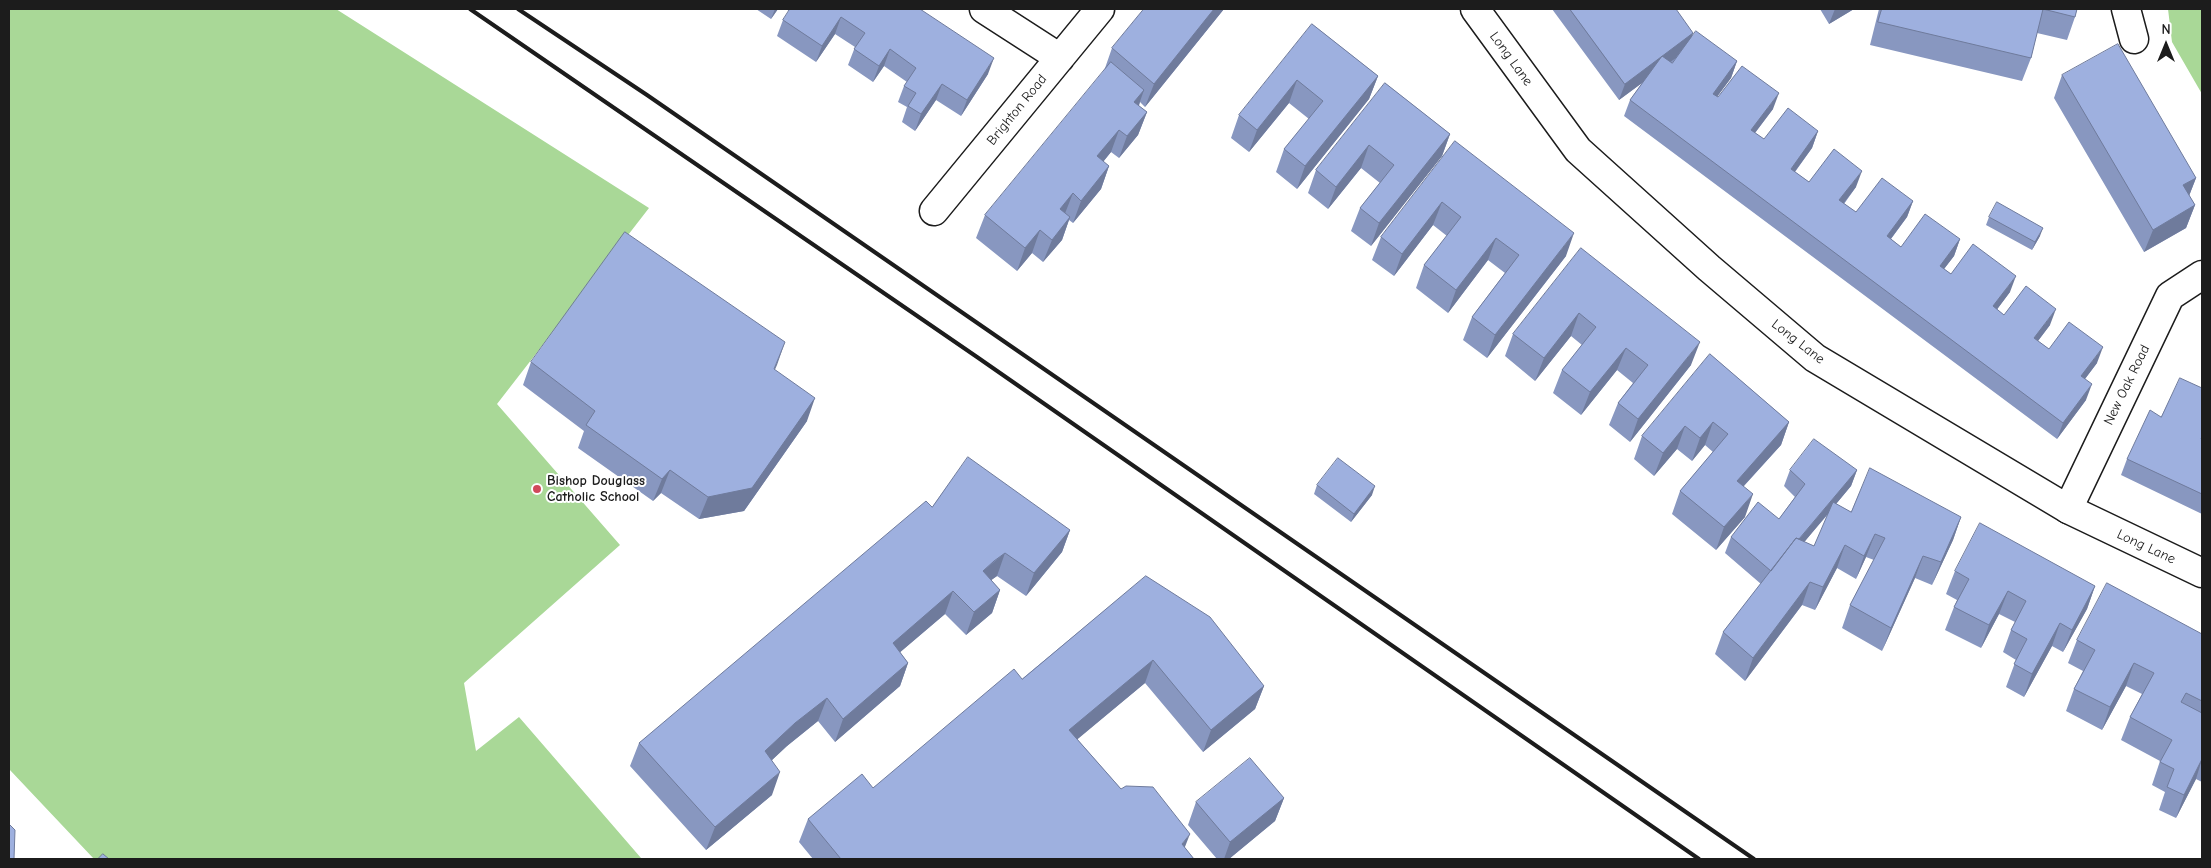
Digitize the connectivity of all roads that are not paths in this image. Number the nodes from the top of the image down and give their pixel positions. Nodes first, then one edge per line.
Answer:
1 (984, 9) edge
2 (1100, 9) edge
3 (1475, 9) edge
4 (2126, 9) edge
5 (2134, 39) dead end
6 (1060, 58) junction
7 (934, 211) dead end
8 (2202, 275) edge
9 (2068, 509) junction
10 (2202, 573) edge

1 - 6 street
2 - 6 street, Brighton Road
3 - 9 street, Long Lane
4 - 5 street
6 - 7 street, Brighton Road
8 - 9 street, New Oak Road
9 - 10 street, Long Lane

